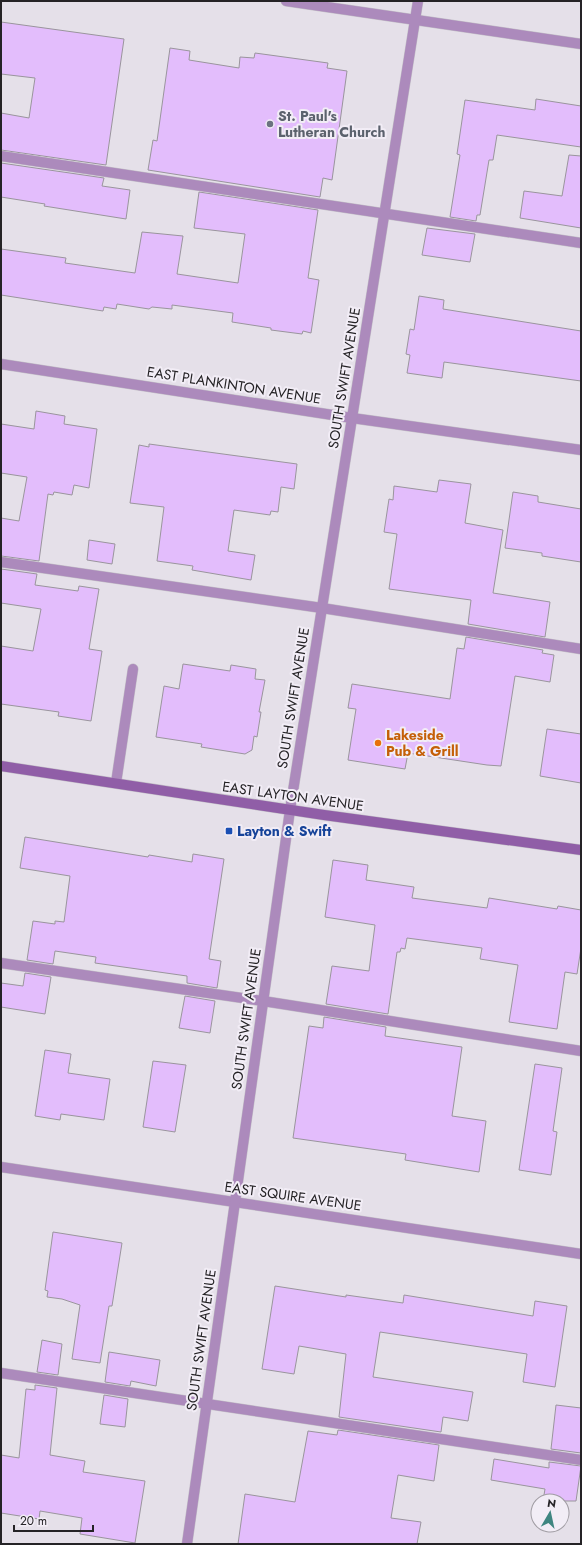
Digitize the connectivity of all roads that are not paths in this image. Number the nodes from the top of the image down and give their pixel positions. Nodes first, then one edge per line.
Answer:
1 (286, 1) edge
2 (418, 1) edge
3 (415, 18) junction
4 (581, 44) edge
5 (1, 156) edge
6 (384, 214) junction
7 (581, 243) edge
8 (1, 364) edge
9 (352, 418) junction
10 (581, 450) edge
11 (1, 562) edge
12 (322, 608) junction
13 (581, 649) edge
14 (133, 669) dead end
15 (1, 766) edge
16 (116, 784) junction
17 (290, 810) junction
18 (581, 850) edge
19 (1, 963) edge
20 (263, 1001) junction
21 (581, 1051) edge
22 (1, 1167) edge
23 (235, 1202) junction
24 (581, 1254) edge
25 (1, 1373) edge
26 (207, 1402) junction
27 (581, 1460) edge
28 (187, 1544) edge

1 - 3 street
2 - 3 street, SOUTH SWIFT AVENUE
3 - 4 street
3 - 6 street, SOUTH SWIFT AVENUE
5 - 6 street
6 - 7 street
6 - 9 street, SOUTH SWIFT AVENUE
8 - 9 street, EAST PLANKINTON AVENUE
9 - 10 street, EAST PLANKINTON AVENUE
9 - 12 street, SOUTH SWIFT AVENUE
11 - 12 street
12 - 13 street
12 - 17 street, SOUTH SWIFT AVENUE
14 - 16 street
15 - 16 main road, EAST LAYTON AVENUE
16 - 17 main road, EAST LAYTON AVENUE
17 - 18 main road, EAST LAYTON AVENUE
17 - 20 street, SOUTH SWIFT AVENUE
19 - 20 street
20 - 21 street
20 - 23 street, SOUTH SWIFT AVENUE
22 - 23 street, EAST SQUIRE AVENUE
23 - 24 street, EAST SQUIRE AVENUE
23 - 26 street, SOUTH SWIFT AVENUE
25 - 26 street
26 - 27 street
26 - 28 street, SOUTH SWIFT AVENUE

